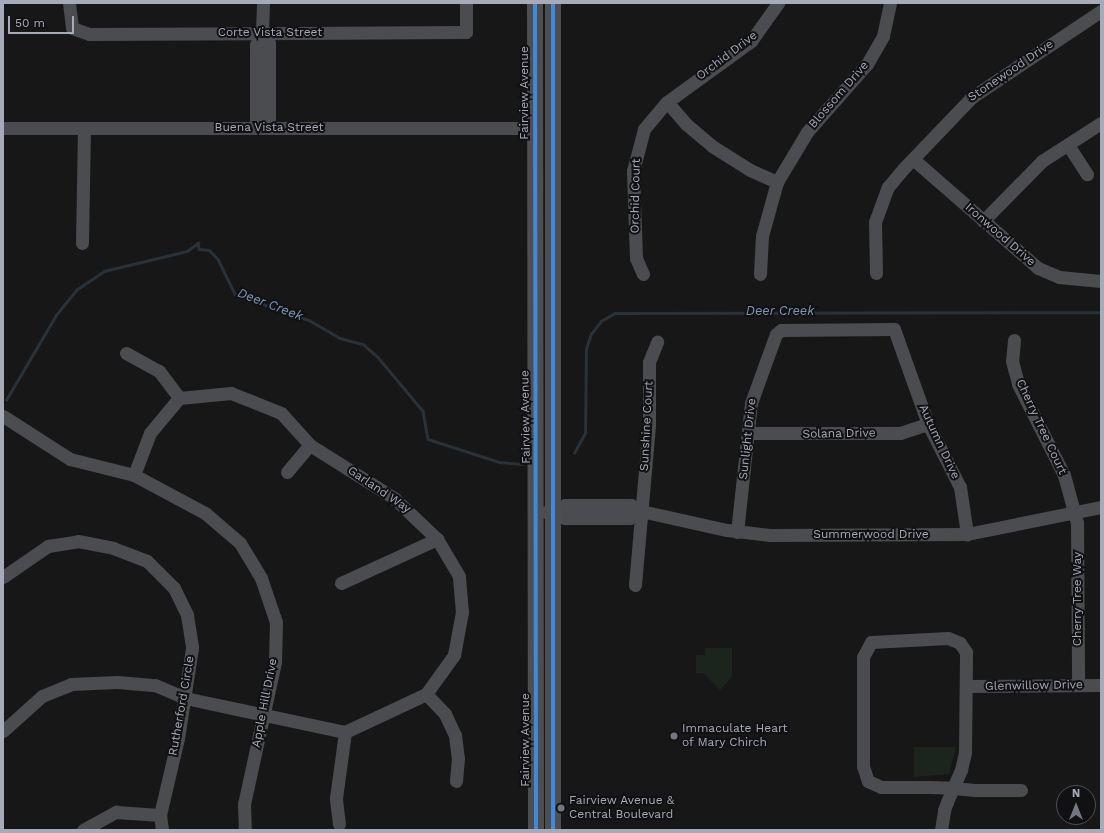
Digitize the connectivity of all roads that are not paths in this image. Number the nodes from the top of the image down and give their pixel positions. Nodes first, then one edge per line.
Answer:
1 (69, 3) edge
2 (263, 3) edge
3 (466, 3) edge
4 (535, 3) edge
5 (553, 3) edge
6 (778, 3) edge
7 (890, 3) edge
8 (1100, 14) edge
9 (262, 33) junction
10 (667, 102) junction
11 (1101, 123) edge
12 (263, 127) junction
13 (3, 128) edge
14 (84, 128) junction
15 (535, 128) junction
16 (1068, 145) junction
17 (912, 159) junction
18 (1087, 174) dead end
19 (777, 182) junction
20 (983, 221) junction
21 (82, 243) dead end
22 (876, 273) dead end
23 (643, 274) dead end
24 (760, 274) dead end
25 (1101, 281) edge
26 (894, 329) joint
27 (1014, 340) dead end
28 (657, 342) dead end
29 (126, 353) dead end
30 (179, 398) junction
31 (3, 416) edge
32 (928, 424) junction
33 (748, 433) junction
34 (310, 445) junction
35 (287, 472) dead end
36 (134, 475) junction
37 (1101, 507) edge
38 (641, 511) junction
39 (537, 512) junction
40 (553, 512) junction
41 (1075, 513) junction
42 (737, 532) junction
43 (967, 534) junction
44 (437, 539) junction
45 (3, 577) edge
46 (342, 583) dead end
47 (635, 585) dead end
48 (1078, 685) junction
49 (1101, 685) edge
50 (966, 686) junction
51 (426, 694) junction
52 (185, 698) junction
53 (265, 716) junction
54 (3, 731) edge
55 (345, 732) junction
56 (456, 781) dead end
57 (953, 788) junction
58 (1021, 790) dead end
59 (160, 815) junction
60 (339, 824) dead end
61 (83, 830) edge
62 (162, 830) edge
63 (245, 830) edge
64 (536, 830) edge
65 (553, 830) edge
66 (941, 830) edge

1 - 9 street, Corte Vista Street
2 - 9 street
3 - 9 street, Corte Vista Street
4 - 15 main road, Fairview Avenue
5 - 40 main road
6 - 10 street, Orchid Drive
7 - 19 street, Blossom Drive
8 - 17 street, Stonewood Drive
9 - 12 street
10 - 19 street
10 - 23 street, Orchid Court
11 - 16 street
12 - 14 street, Buena Vista Street
12 - 15 street, Buena Vista Street
13 - 14 street, Buena Vista Street
14 - 21 street
15 - 39 main road, Fairview Avenue
16 - 18 street
16 - 20 street
17 - 20 street, Ironwood Drive
17 - 22 street, Stonewood Drive
19 - 24 street, Blossom Drive
20 - 25 street, Ironwood Drive
26 - 32 street, Autumn Drive
26 - 33 street, Sunlight Drive
27 - 41 street, Cherry Tree Court
28 - 38 street, Sunshine Court
29 - 30 street
30 - 34 street, Garland Way
30 - 36 street
31 - 36 street, Apple Hill Drive
32 - 33 street, Solana Drive
32 - 43 street, Autumn Drive
33 - 42 street, Sunlight Drive
34 - 35 street
34 - 44 street, Garland Way
36 - 53 street, Apple Hill Drive
37 - 41 street, Summerwood Drive
38 - 40 street, Summerwood Drive
38 - 42 street, Summerwood Drive
38 - 47 street, Sunshine Court
39 - 40 street, Summerwood Drive
39 - 64 main road, Fairview Avenue
40 - 65 main road
41 - 43 street, Summerwood Drive
41 - 48 street, Cherry Tree Way
42 - 43 street, Summerwood Drive
44 - 46 street
44 - 51 street, Garland Way
45 - 52 street, Rutherford Circle
48 - 49 street, Glenwillow Drive
48 - 50 street, Glenwillow Drive
50 - 57 street
50 - 57 street
51 - 55 street, Garland Way
51 - 56 street
52 - 53 street
52 - 54 street
52 - 59 street, Rutherford Circle
53 - 55 street
53 - 63 street, Apple Hill Drive
55 - 60 street
57 - 58 street
57 - 66 street
59 - 61 street
59 - 62 street, Rutherford Circle

